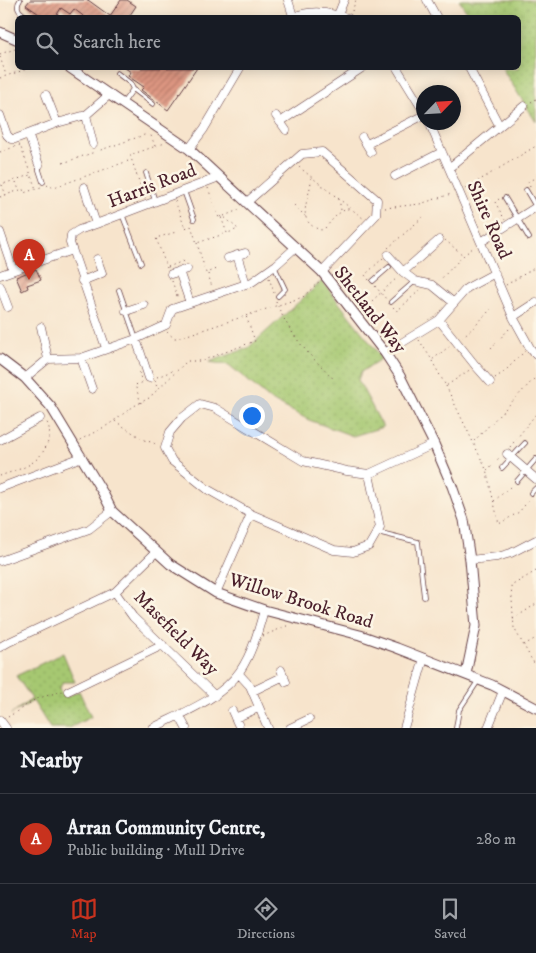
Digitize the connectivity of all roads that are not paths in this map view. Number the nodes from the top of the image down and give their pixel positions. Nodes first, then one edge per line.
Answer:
1 (20, 0) edge
2 (288, 0) edge
3 (344, 0) edge
4 (426, 0) edge
5 (24, 15) edge
6 (292, 15) edge
7 (301, 15) edge
8 (338, 15) joint
9 (435, 15) edge
10 (0, 32) edge
11 (15, 39) edge
12 (73, 70) edge
13 (239, 70) edge
14 (359, 70) edge
15 (398, 70) edge
16 (470, 70) edge
17 (117, 74) dead end
18 (133, 89) junction
19 (110, 94) junction
20 (46, 95) dead end
21 (416, 100) edge
22 (123, 103) junction
23 (153, 104) dead end
24 (524, 106) dead end
25 (0, 115) edge
26 (86, 115) junction
27 (416, 118) edge
28 (57, 123) junction
29 (499, 126) junction
30 (286, 130) dead end
31 (432, 130) edge
32 (28, 134) junction
33 (93, 144) dead end
34 (189, 149) junction
35 (371, 152) dead end
36 (442, 152) junction
37 (39, 165) joint
38 (449, 168) junction
39 (398, 171) dead end
40 (146, 173) dead end
41 (218, 176) junction
42 (45, 184) road end
43 (84, 188) dead end
44 (526, 190) dead end
45 (184, 191) junction
46 (502, 198) road end
47 (155, 201) junction
48 (248, 203) junction
49 (535, 208) edge
50 (122, 214) junction
51 (194, 219) dead end
52 (517, 219) junction
53 (96, 224) junction
54 (0, 232) edge
55 (529, 238) dead end
56 (438, 240) road end
57 (480, 242) junction
58 (296, 247) junction
59 (72, 250) junction
60 (388, 255) road end
61 (228, 258) dead end
62 (97, 259) dead end
63 (141, 263) dead end
64 (392, 264) junction
65 (274, 266) junction
66 (13, 270) junction
67 (169, 271) road end
68 (403, 272) junction
69 (494, 273) junction
70 (323, 274) junction
71 (0, 275) edge
72 (82, 281) junction
73 (373, 281) dead end
74 (416, 281) junction
75 (246, 284) junction
76 (0, 286) edge
77 (119, 290) dead end
78 (278, 296) dead end
79 (391, 302) dead end
80 (536, 302) edge
81 (190, 303) junction
82 (454, 303) junction
83 (144, 305) dead end
84 (8, 307) dead end
85 (126, 311) junction
86 (440, 320) junction
87 (515, 320) junction
88 (41, 327) dead end
89 (136, 339) junction
90 (106, 348) junction
91 (385, 353) junction
92 (536, 355) edge
93 (81, 358) junction
94 (0, 359) edge
95 (48, 359) junction
96 (148, 375) road end
97 (25, 378) junction
98 (490, 382) road end
99 (92, 390) dead end
100 (40, 418) dead end
101 (0, 440) edge
102 (525, 443) dead end
103 (434, 444) junction
104 (508, 453) junction
105 (82, 457) junction
106 (536, 459) edge
107 (502, 468) dead end
108 (526, 470) junction
109 (369, 474) junction
110 (536, 479) edge
111 (517, 481) dead end
112 (0, 488) edge
113 (536, 488) edge
114 (532, 495) road end
115 (112, 511) junction
116 (251, 514) junction
117 (377, 532) junction
118 (536, 540) edge
119 (155, 553) junction
120 (470, 560) junction
121 (0, 561) edge
122 (115, 592) junction
123 (216, 593) junction
124 (424, 597) dead end
125 (264, 610) junction
126 (163, 645) junction
127 (0, 647) edge
128 (424, 658) junction
129 (238, 674) junction
130 (466, 674) junction
131 (284, 676) dead end
132 (478, 680) junction
133 (503, 690) junction
134 (68, 691) road end
135 (253, 691) junction
136 (215, 696) junction
137 (258, 708) junction
138 (536, 708) edge
139 (179, 715) junction
140 (235, 718) dead end
141 (304, 719) dead end
142 (153, 728) edge
143 (186, 728) edge
144 (268, 728) edge
145 (290, 728) edge
146 (404, 728) edge
147 (456, 728) edge
148 (488, 728) edge

1 - 5 lane
2 - 6 street
3 - 8 street
4 - 9 street
7 - 8 street
10 - 11 street
12 - 19 street, Shetland Way
13 - 34 street
14 - 30 street
15 - 21 street
16 - 29 street
17 - 18 lane
18 - 22 lane
18 - 23 lane
19 - 22 street, Shetland Way
19 - 26 street
20 - 28 street
22 - 34 street, Shetland Way
24 - 29 street
25 - 32 street
26 - 28 street
26 - 33 street
27 - 35 street
28 - 32 street
29 - 38 street
31 - 36 street, Shire Road
32 - 37 street
34 - 41 street, Shetland Way
36 - 38 street, Shire Road
36 - 39 street
37 - 42 lane
38 - 57 street, Shire Road
40 - 47 lane
41 - 45 street, Harris Road
41 - 48 street, Shetland Way
43 - 53 street, Harris Road
44 - 49 lane
45 - 47 street, Harris Road
45 - 51 lane
46 - 52 lane
47 - 50 street, Harris Road
48 - 58 street, Shetland Way
48 - 70 street
49 - 52 street
50 - 53 street, Harris Road
50 - 63 lane
52 - 55 lane
52 - 57 street
53 - 59 street, Harris Road
54 - 66 street
56 - 68 street
57 - 69 street, Shire Road
58 - 65 street
58 - 70 street, Shetland Way
59 - 66 street
59 - 72 street
60 - 64 street
61 - 75 street
62 - 72 street
64 - 68 street
64 - 73 lane
65 - 75 street
65 - 78 lane
66 - 71 street
67 - 81 street
68 - 74 street
69 - 82 street
69 - 87 street, Shire Road
70 - 91 street, Shetland Way
72 - 90 street
74 - 79 lane
74 - 82 street
75 - 81 street
76 - 84 street
77 - 85 lane
80 - 87 street
81 - 89 street
82 - 86 street
83 - 85 street
85 - 89 lane
86 - 91 street
86 - 98 street
87 - 92 street, Shire Road
88 - 95 street
89 - 90 street
89 - 96 street
90 - 93 street
91 - 103 street, Shetland Way
93 - 95 street
93 - 99 street
94 - 97 street, Willow Brook Road
95 - 97 street
97 - 105 street, Willow Brook Road
100 - 101 street
102 - 104 lane
103 - 109 street
103 - 120 street, Shetland Way
104 - 107 lane
104 - 108 street
105 - 112 street
105 - 115 street, Willow Brook Road
106 - 108 lane
108 - 110 street
108 - 111 lane
109 - 116 street
109 - 117 street
113 - 114 lane
115 - 119 street, Willow Brook Road
115 - 121 street
116 - 117 street
116 - 123 street
117 - 124 lane
118 - 120 street
119 - 122 street
119 - 123 street, Willow Brook Road
120 - 130 street, Shetland Way
122 - 126 street, Masefield Way
122 - 127 street
123 - 125 street, Willow Brook Road
125 - 128 street, Willow Brook Road
125 - 129 street
126 - 134 street
126 - 136 street, Masefield Way
128 - 130 street, Willow Brook Road
128 - 146 street
129 - 135 street
129 - 136 street
130 - 132 street, Willow Brook Road
131 - 135 street
132 - 133 street, Willow Brook Road
132 - 147 lane
133 - 138 street, Willow Brook Road
133 - 148 street
135 - 137 street
136 - 139 street
137 - 140 street
137 - 144 street
139 - 142 street
139 - 143 street
141 - 145 street

